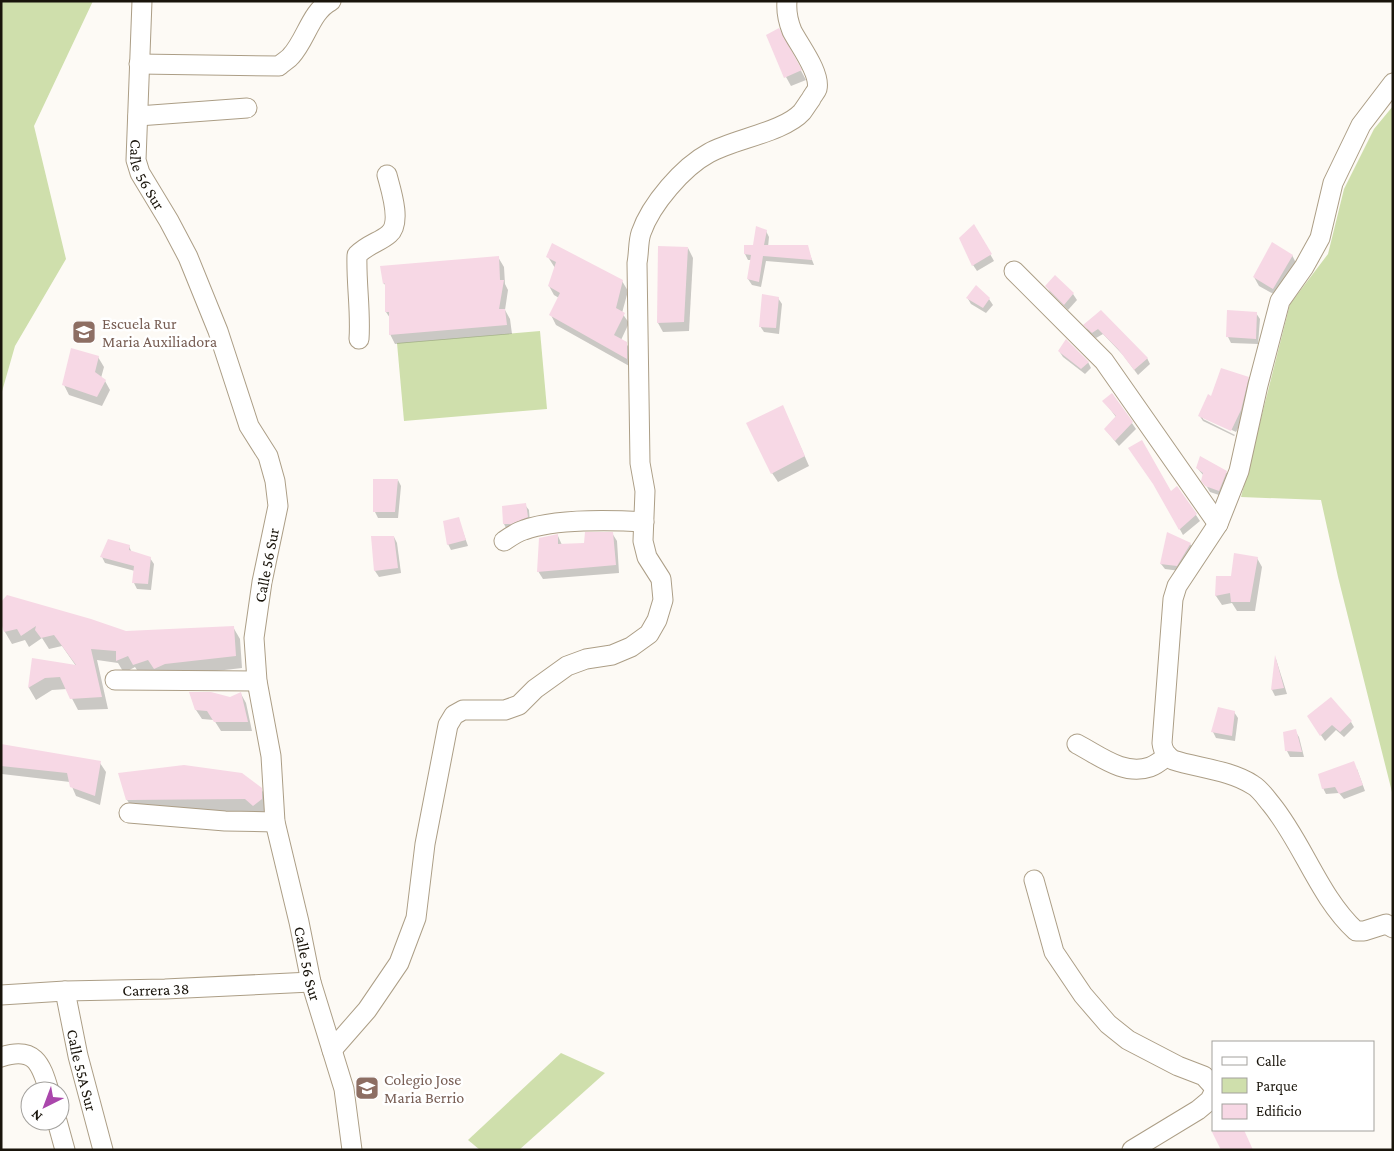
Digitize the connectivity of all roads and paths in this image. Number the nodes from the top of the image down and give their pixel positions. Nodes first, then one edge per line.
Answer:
1 (142, 1) edge
2 (331, 1) edge
3 (787, 1) edge
4 (139, 64) junction
5 (1393, 83) edge
6 (247, 108) dead end
7 (138, 116) junction
8 (387, 175) dead end
9 (1014, 270) dead end
10 (359, 339) dead end
11 (644, 522) junction
12 (1218, 524) junction
13 (504, 541) dead end
14 (115, 680) dead end
15 (257, 681) junction
16 (1077, 744) dead end
17 (1167, 756) junction
18 (129, 813) dead end
19 (275, 822) junction
20 (1034, 880) dead end
21 (1393, 928) edge
22 (311, 982) junction
23 (65, 991) junction
24 (1, 995) edge
25 (332, 1050) junction
26 (1, 1057) edge
27 (46, 1081) edge
28 (1212, 1085) edge
29 (1212, 1096) edge
30 (60, 1131) edge
31 (65, 1150) edge
32 (104, 1150) edge
33 (352, 1150) edge
34 (1132, 1150) edge

1 - 4 street, Calle 56 Sur
2 - 4 street
3 - 11 street
4 - 7 street, Calle 56 Sur
5 - 12 street
6 - 7 street
7 - 15 street, Calle 56 Sur
8 - 10 street
9 - 12 street
11 - 13 street
11 - 25 street
12 - 17 street
14 - 15 street
15 - 19 street, Calle 56 Sur
16 - 17 street
17 - 21 street
18 - 19 street
19 - 22 street, Calle 56 Sur
20 - 28 street
22 - 23 street, Carrera 38
22 - 25 street, Calle 56 Sur
23 - 24 street, Carrera 38
23 - 32 street, Calle 55A Sur
25 - 33 street, Calle 56 Sur
26 - 27 street
29 - 34 street
30 - 31 street

